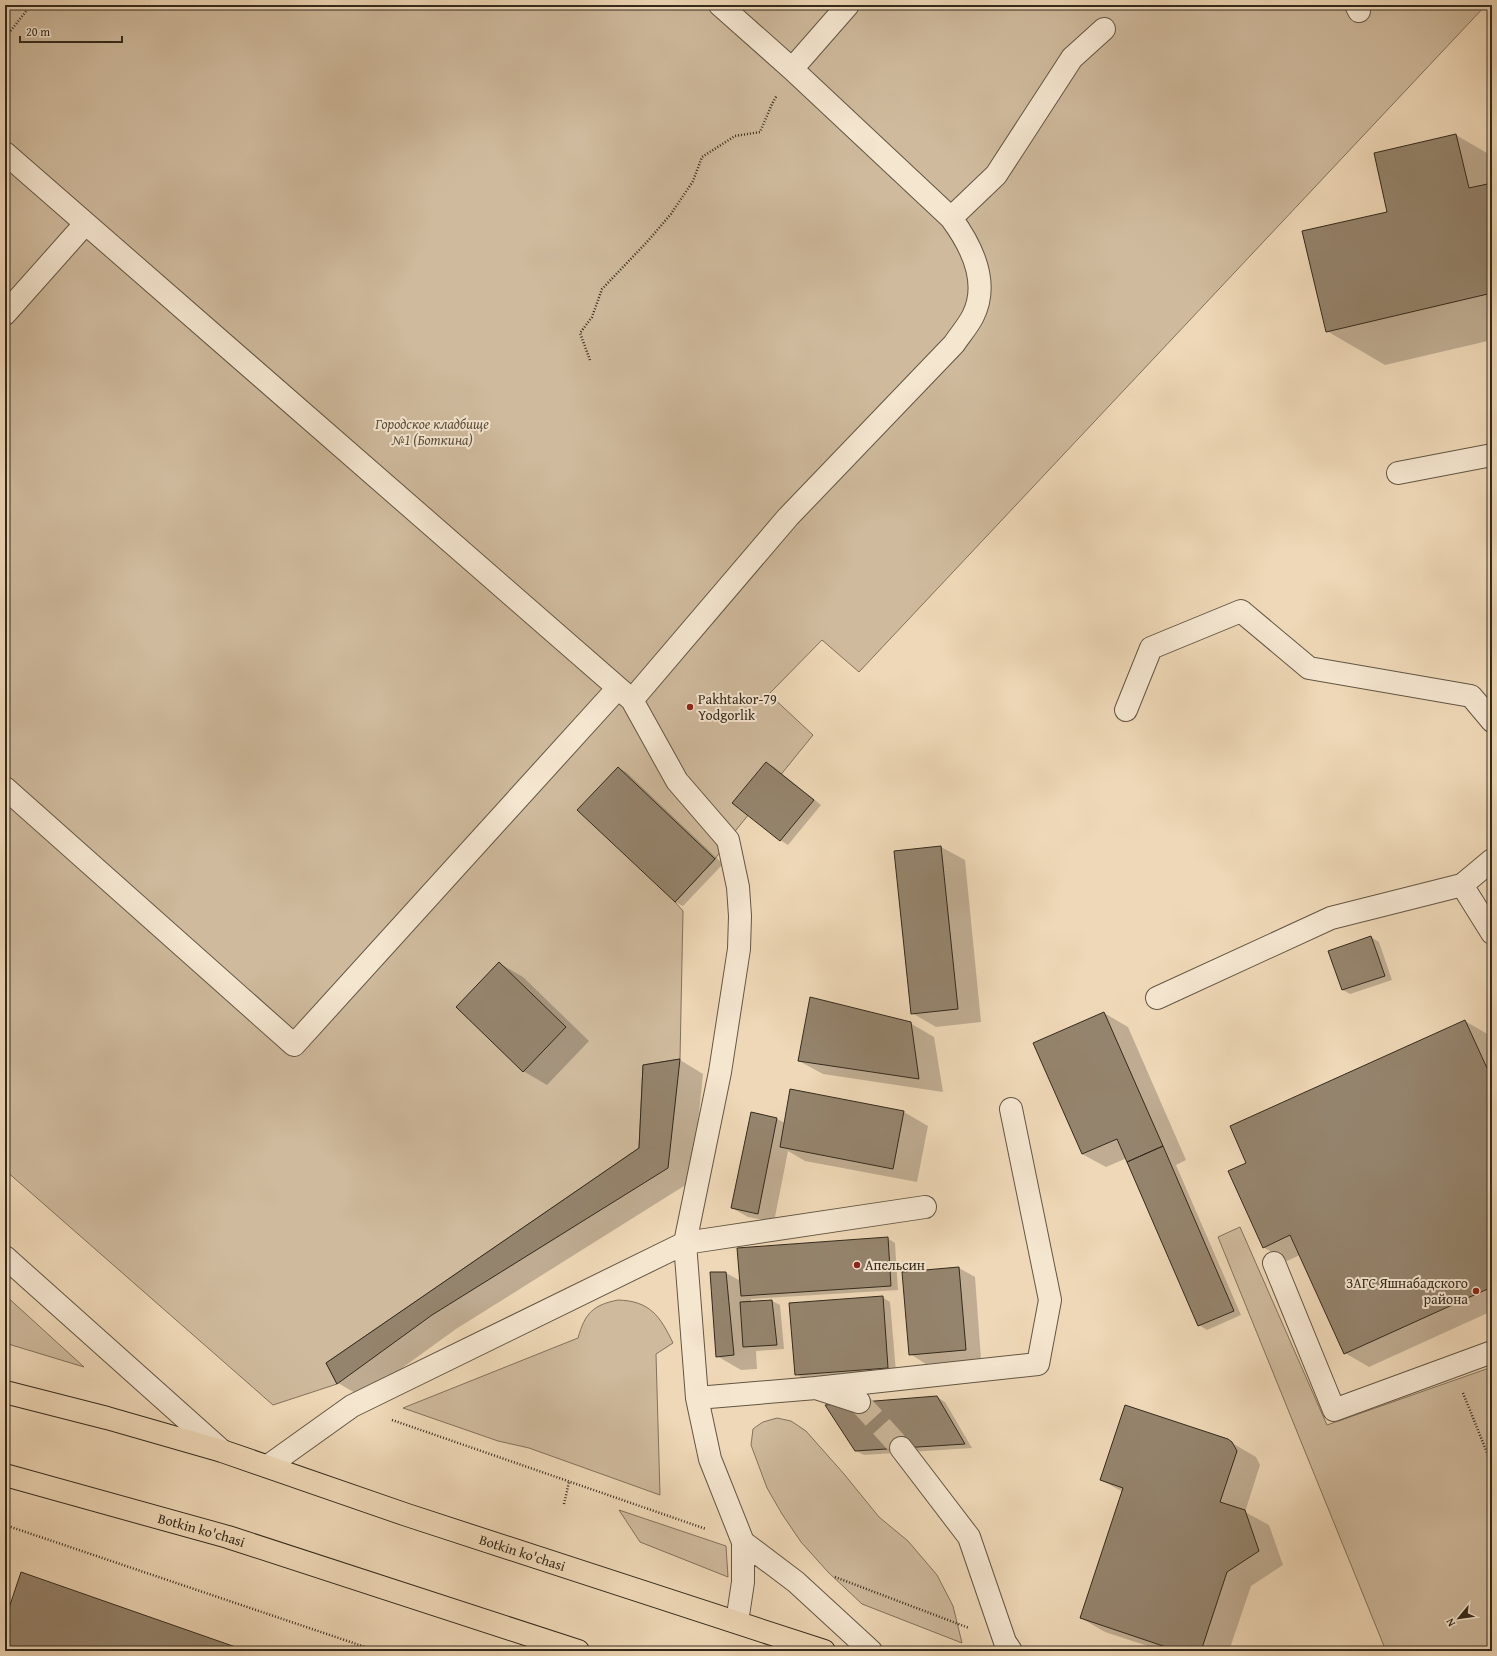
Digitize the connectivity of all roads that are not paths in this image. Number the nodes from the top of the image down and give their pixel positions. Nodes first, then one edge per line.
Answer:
1 (720, 5) edge
2 (848, 5) edge
3 (1104, 29) dead end
4 (792, 69) junction
5 (5, 153) edge
6 (951, 218) junction
7 (85, 224) junction
8 (5, 314) edge
9 (1492, 455) edge
10 (1398, 473) dead end
11 (625, 694) junction
12 (1126, 710) dead end
13 (1492, 721) edge
14 (5, 788) edge
15 (1492, 860) edge
16 (1462, 885) junction
17 (1492, 933) edge
18 (1157, 998) dead end
19 (1011, 1109) dead end
20 (925, 1207) dead end
21 (685, 1243) junction
22 (5, 1257) edge
23 (1274, 1263) dead end
24 (1492, 1352) edge
25 (816, 1388) junction
26 (5, 1392) edge
27 (697, 1398) junction
28 (859, 1402) tunnel mouth
29 (901, 1448) tunnel mouth
30 (222, 1451) junction
31 (268, 1466) junction
32 (6, 1480) edge
33 (743, 1542) junction
34 (737, 1622) junction
35 (1008, 1646) edge
36 (578, 1651) edge
37 (824, 1651) edge
38 (871, 1651) edge

1 - 4 street
2 - 4 street
3 - 6 street
4 - 6 street
5 - 7 street
6 - 11 street
7 - 8 street
7 - 11 street
9 - 10 street
11 - 14 street
11 - 21 street
12 - 13 street
15 - 16 street
16 - 17 street
16 - 18 street
19 - 25 street
20 - 21 street
21 - 27 street
21 - 31 street
22 - 30 street, Botkin ko'chasi
23 - 24 street
25 - 27 street
25 - 28 street
26 - 30 main road, Botkin ko'chasi
27 - 33 street
29 - 35 street
30 - 31 main road, Botkin ko'chasi
31 - 34 main road, Botkin ko'chasi
32 - 36 main road, Botkin ko'chasi
33 - 34 street
33 - 38 street
34 - 37 main road, Botkin ko'chasi

